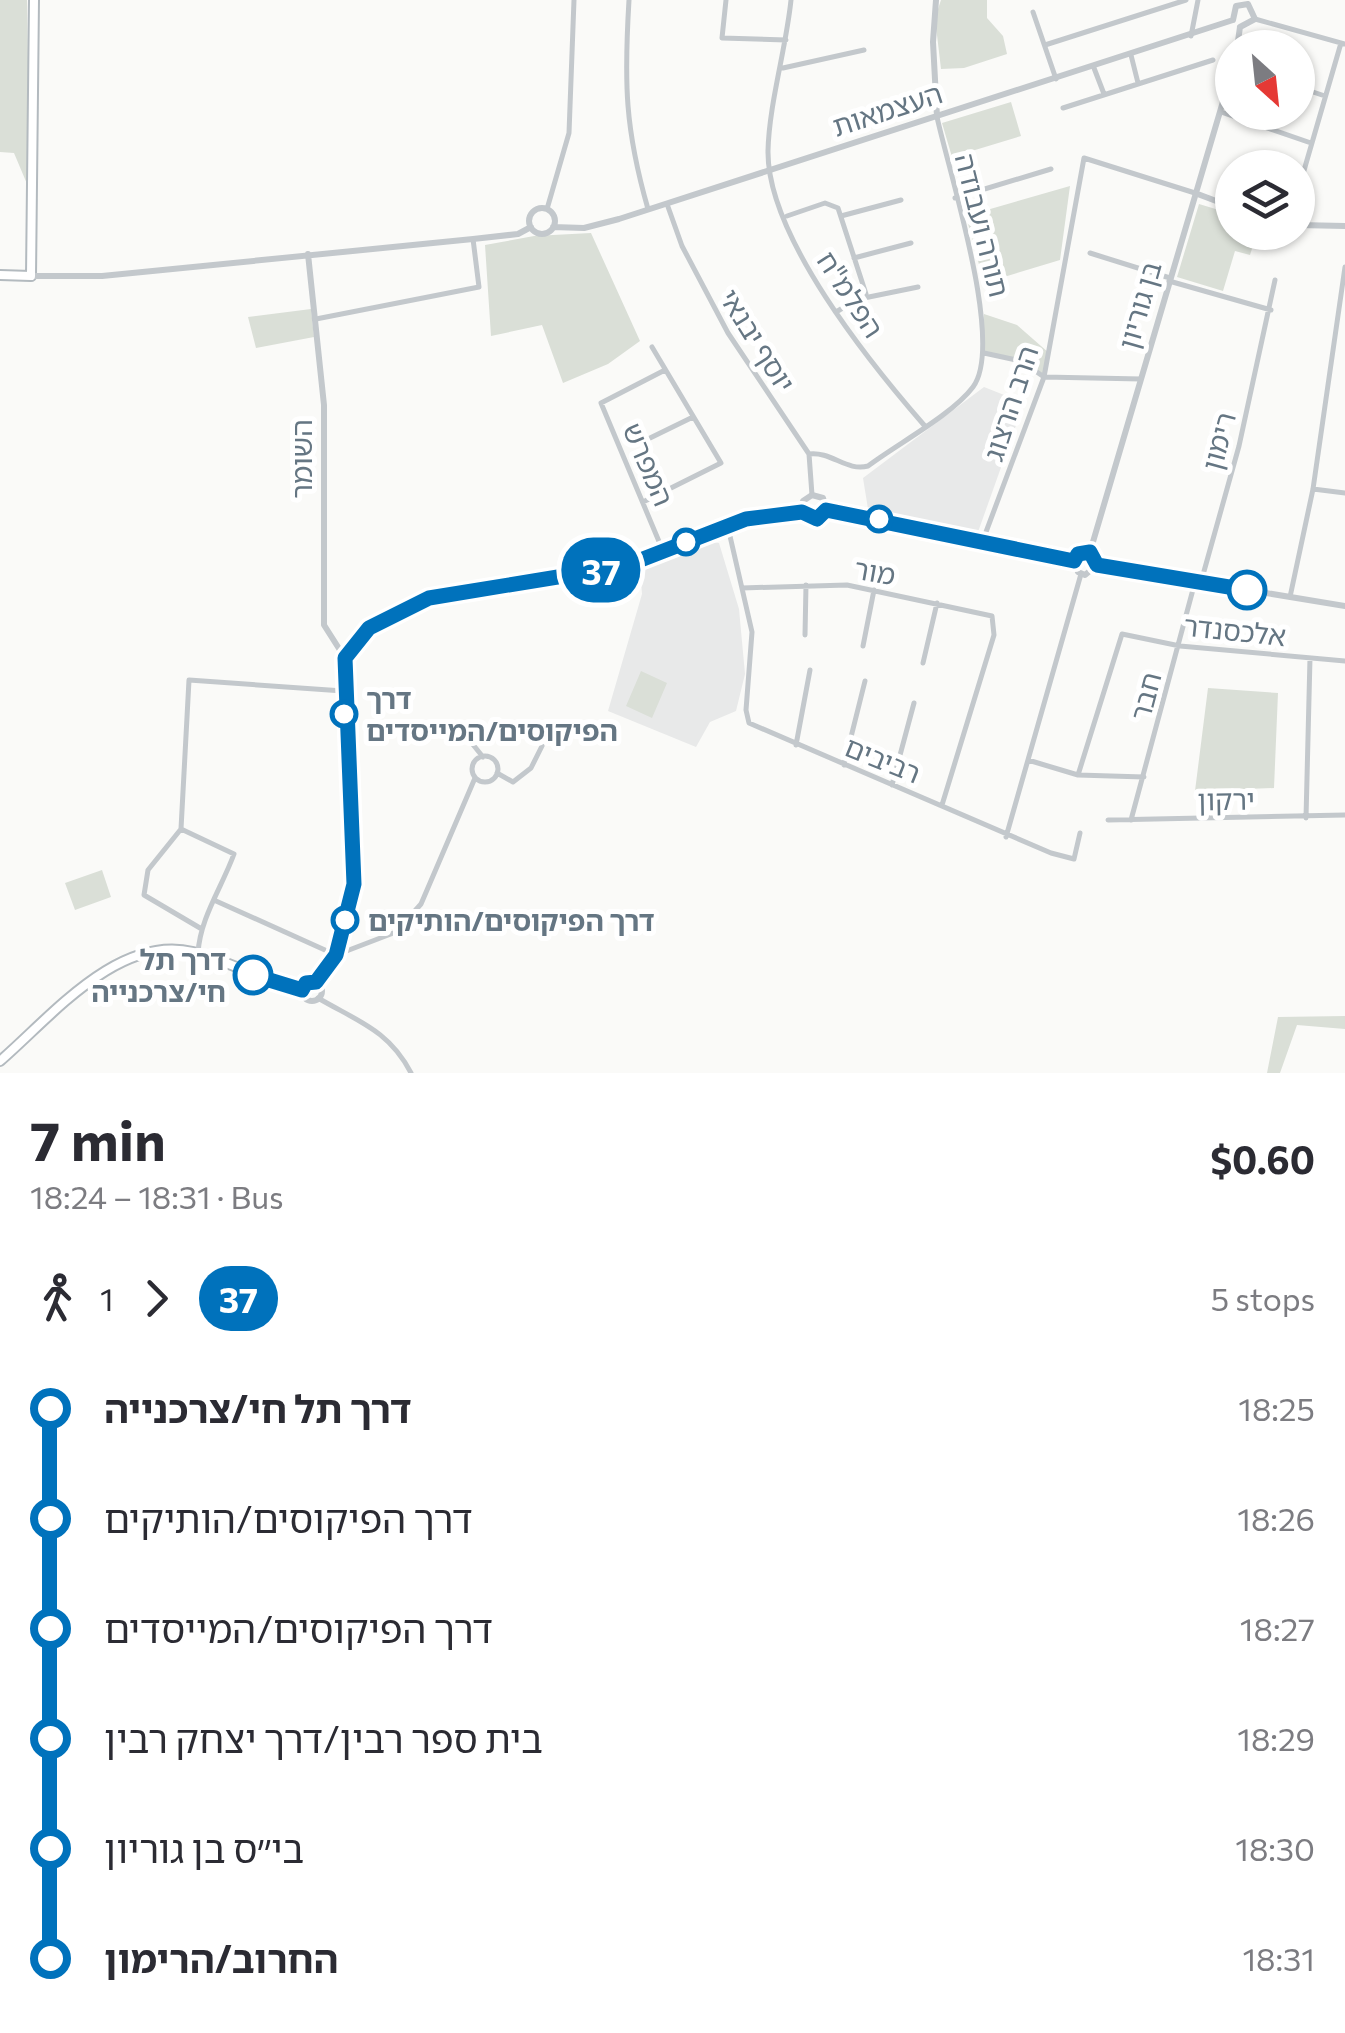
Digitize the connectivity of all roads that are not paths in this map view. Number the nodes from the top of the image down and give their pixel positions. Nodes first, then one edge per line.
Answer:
1 (34, 0) edge
2 (574, 0) edge
3 (629, 0) edge
4 (726, 0) edge
5 (791, 0) edge
6 (936, 0) edge
7 (1186, 0) edge
8 (1198, 0) edge
9 (1249, 2) edge
10 (1033, 12) dead end
11 (1255, 18) junction
12 (1233, 20) junction
13 (1240, 26) junction
14 (1239, 30) edge
15 (1191, 36) junction
16 (787, 40) junction
17 (1343, 43) edge
18 (1044, 45) junction
19 (864, 50) dead end
20 (1130, 56) junction
21 (1214, 60) dead end
22 (783, 68) junction
23 (1094, 68) junction
24 (1056, 79) junction
25 (1138, 82) junction
26 (1315, 93) edge
27 (1104, 94) junction
28 (1325, 96) junction
29 (1063, 108) dead end
30 (937, 117) junction
31 (1215, 130) edge
32 (1275, 130) edge
33 (1311, 142) junction
34 (1309, 150) edge
35 (1051, 169) dead end
36 (770, 170) junction
37 (1195, 193) junction
38 (955, 198) junction
39 (901, 200) dead end
40 (1215, 201) edge
41 (667, 204) junction
42 (547, 209) junction
43 (648, 210) junction
44 (786, 216) junction
45 (841, 216) junction
46 (1315, 225) edge
47 (530, 226) junction
48 (553, 226) junction
49 (1345, 226) edge
50 (473, 239) junction
51 (911, 242) dead end
52 (1090, 253) dead end
53 (308, 254) junction
54 (854, 258) junction
55 (1345, 267) edge
56 (0, 275) edge
57 (31, 276) junction
58 (1170, 280) junction
59 (1276, 280) dead end
60 (918, 287) dead end
61 (864, 298) junction
62 (1271, 310) junction
63 (836, 312) junction
64 (316, 319) junction
65 (652, 348) dead end
66 (984, 353) junction
67 (664, 370) junction
68 (1044, 377) junction
69 (1141, 379) junction
70 (693, 417) junction
71 (924, 424) junction
72 (648, 438) dead end
73 (809, 454) junction
74 (1313, 489) junction
75 (1345, 494) edge
76 (812, 495) junction
77 (643, 502) junction
78 (826, 510) junction
79 (802, 512) junction
80 (727, 523) junction
81 (983, 540) junction
82 (663, 552) junction
83 (1090, 552) junction
84 (1074, 561) junction
85 (1097, 565) junction
86 (1082, 574) junction
87 (1198, 582) junction
88 (806, 585) junction
89 (742, 588) junction
90 (874, 590) junction
91 (1290, 597) junction
92 (937, 603) junction
93 (1345, 606) edge
94 (805, 635) dead end
95 (863, 646) dead end
96 (1180, 646) junction
97 (345, 658) junction
98 (1310, 658) junction
99 (1345, 660) edge
100 (923, 663) dead end
101 (810, 670) dead end
102 (865, 681) dead end
103 (343, 691) junction
104 (914, 702) dead end
105 (462, 731) dead end
106 (796, 745) junction
107 (542, 746) dead end
108 (483, 757) junction
109 (1028, 760) junction
110 (844, 765) junction
111 (497, 773) junction
112 (1078, 776) junction
113 (1144, 777) junction
114 (475, 778) junction
115 (892, 784) junction
116 (942, 806) junction
117 (1345, 815) edge
118 (1306, 818) junction
119 (1108, 820) dead end
120 (1131, 820) junction
121 (181, 829) junction
122 (1080, 832) dead end
123 (1006, 837) junction
124 (216, 901) junction
125 (200, 928) junction
126 (198, 953) junction
127 (336, 955) junction
128 (316, 982) junction
129 (302, 990) junction
130 (318, 998) junction
131 (0, 1061) edge
132 (411, 1073) edge

1 - 57 main road
2 - 42 street
3 - 43 street
4 - 16 street
5 - 16 street
6 - 30 street
7 - 18 street
8 - 15 street
9 - 11 street
9 - 12 street
10 - 18 street
11 - 13 street
11 - 17 street
12 - 13 street
12 - 15 street, העצמאות
13 - 14 street
15 - 20 street, העצמאות
16 - 22 street
17 - 28 street
18 - 24 street
19 - 22 street
20 - 23 street, העצמאות
20 - 25 street
21 - 25 street
22 - 36 street
23 - 24 street, העצמאות
23 - 27 street
24 - 30 street, העצמאות
25 - 27 street
26 - 28 street
27 - 29 street
28 - 33 street
30 - 36 street, העצמאות
30 - 38 street, תורה ועבודה
31 - 37 street, בן גוריון
32 - 33 street
33 - 34 street
35 - 38 street
36 - 41 street, העצמאות
36 - 44 street, הפלמ"ח
37 - 40 street
37 - 58 street, בן גוריון
37 - 68 street, הרב הרצוג
38 - 66 street, תורה ועבודה
39 - 45 street
41 - 43 street, העצמאות
41 - 73 street, יוסף יבנאי
42 - 47 street
42 - 48 street
43 - 48 street, העצמאות
44 - 45 street
44 - 63 street, הפלמ"ח
45 - 54 street
46 - 49 street
47 - 48 street
47 - 50 street
50 - 53 street
50 - 64 street
51 - 54 street
52 - 58 street
53 - 57 street
53 - 64 street, השומר
54 - 61 street
55 - 74 street
56 - 57 main road
58 - 62 street
58 - 69 street, בן גוריון
59 - 62 street, רימון
60 - 61 street
61 - 63 street
62 - 87 street, רימון
63 - 71 street, הפלמ"ח
64 - 97 street, השומר
65 - 67 street
66 - 68 street
66 - 71 street, תורה ועבודה
67 - 70 street
67 - 77 street, המפרש
68 - 69 street
68 - 81 street, הרב הרצוג
69 - 83 street, בן גוריון
70 - 72 street
70 - 77 street
71 - 73 street, תורה ועבודה
73 - 76 street, יוסף יבנאי
74 - 75 street
74 - 91 street
76 - 78 street
76 - 79 street
77 - 82 street, המפרש
78 - 79 street
78 - 81 street
79 - 80 street
80 - 82 street
80 - 89 street
81 - 84 street
82 - 97 street
83 - 84 street
83 - 85 street
84 - 86 street
85 - 86 street
85 - 87 street
86 - 109 street
87 - 91 street
87 - 96 street, חבר
88 - 89 street, מור
88 - 90 street, מור
88 - 94 street
89 - 106 street, רביבים
90 - 92 street, מור
90 - 95 street
91 - 93 street
92 - 100 street
92 - 116 street, מור
96 - 98 street, אלכסנדר
96 - 112 street, אלכסנדר
96 - 113 street, חבר
97 - 103 street
98 - 99 street, אלכסנדר
98 - 118 street
101 - 106 street
102 - 110 street
103 - 121 street
103 - 127 street
104 - 115 street
105 - 108 street
106 - 110 street, רביבים
107 - 111 street
108 - 111 street
108 - 114 street
109 - 112 street
109 - 123 street
110 - 115 street, רביבים
111 - 114 street
112 - 113 street
113 - 120 street, חבר
114 - 127 street
115 - 116 street, רביבים
116 - 123 street, רביבים
117 - 118 street, ירקון
118 - 120 street, ירקון
119 - 120 street, ירקון
121 - 124 street
121 - 125 street
122 - 123 street, רביבים
124 - 125 street
124 - 127 street
125 - 126 street
126 - 129 main road
126 - 131 main road
127 - 128 street
128 - 129 street
128 - 130 street
129 - 130 street
130 - 132 street

